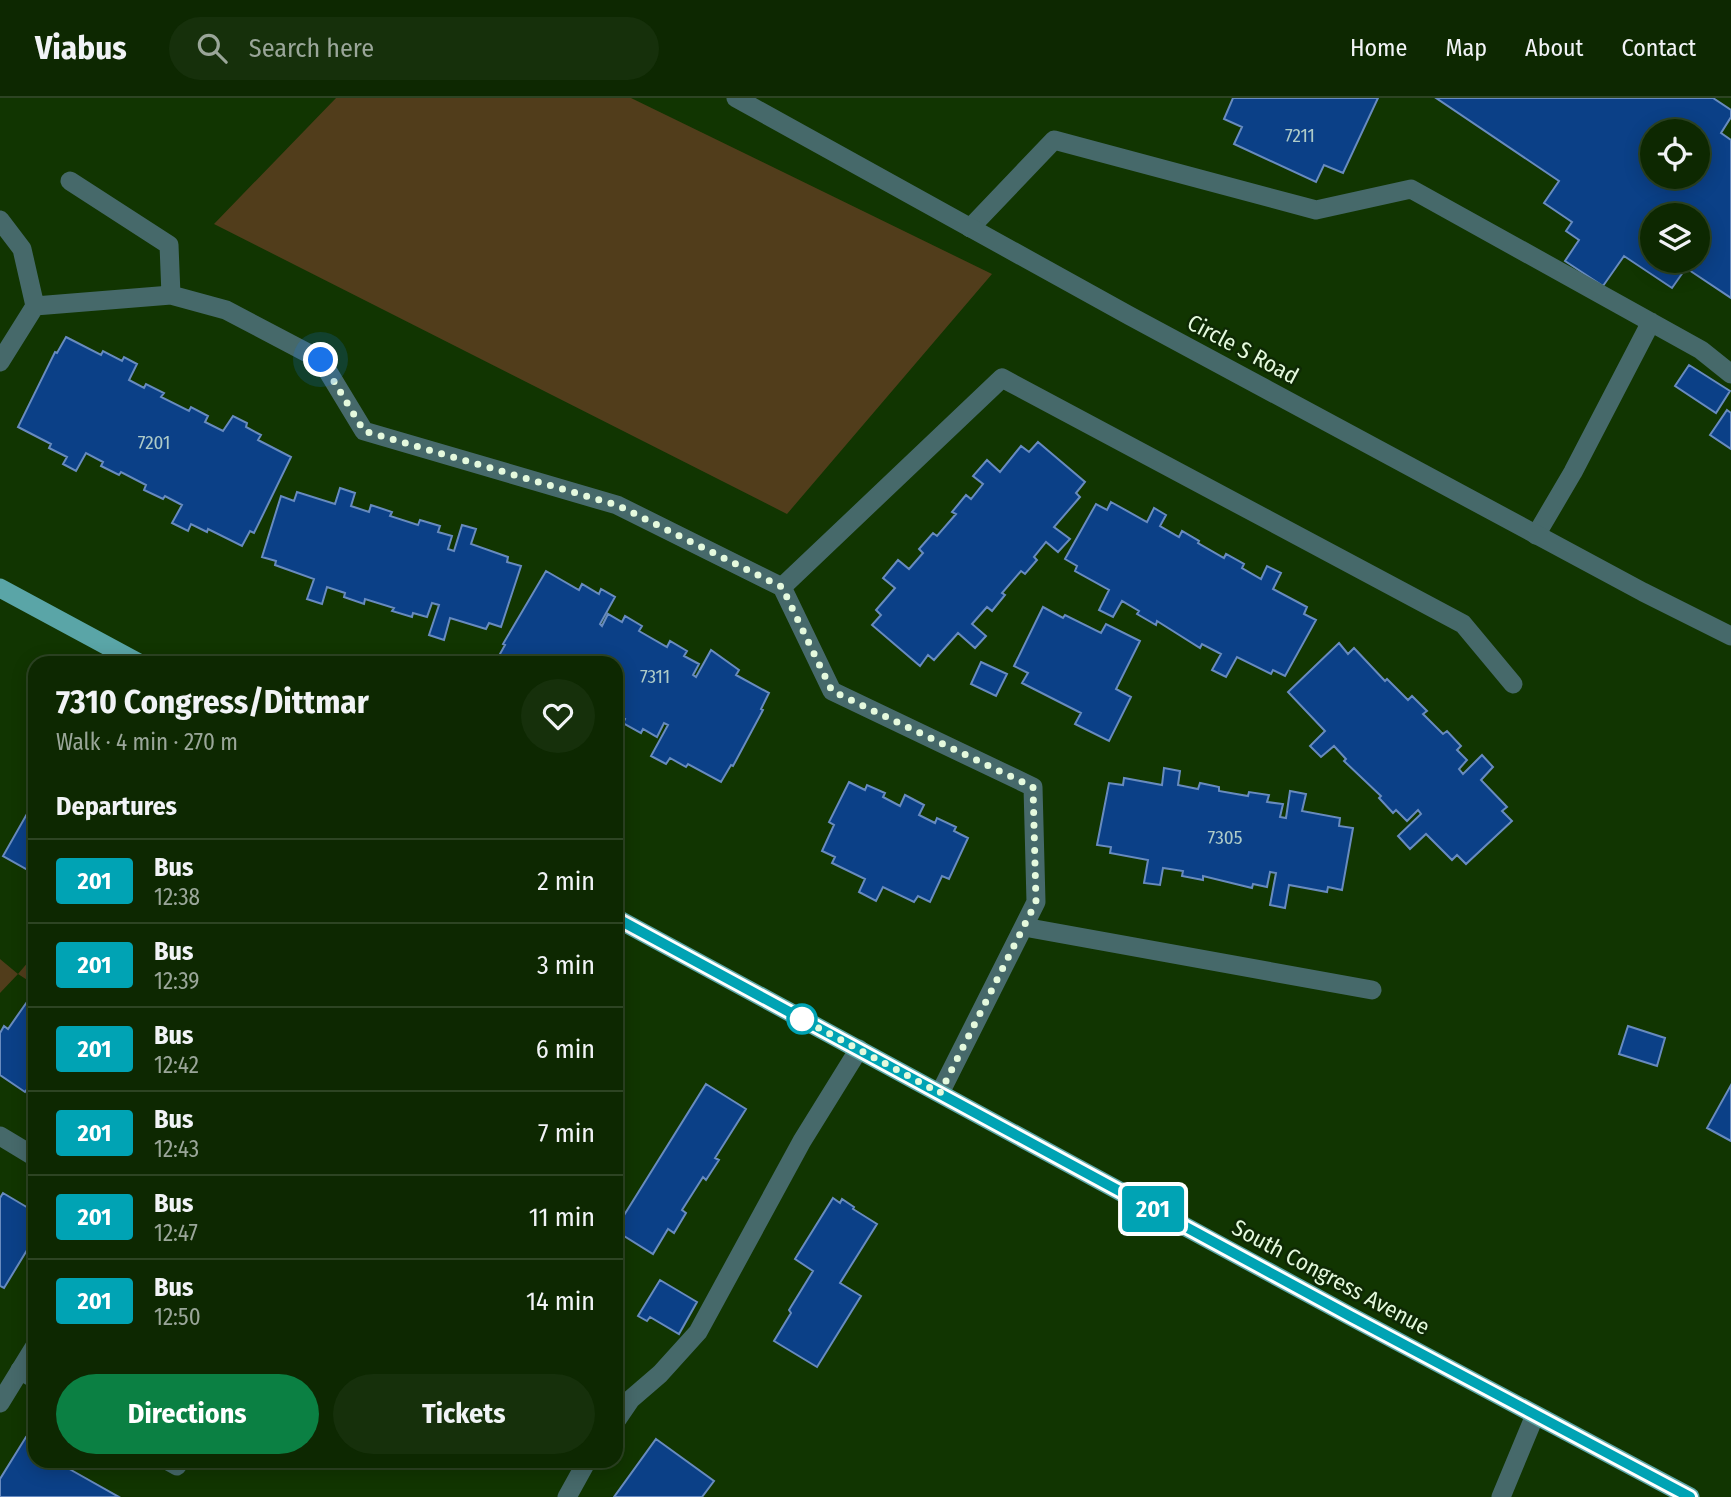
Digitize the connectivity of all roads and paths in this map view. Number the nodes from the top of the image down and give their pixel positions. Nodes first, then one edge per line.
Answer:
1 (736, 98) edge
2 (70, 181) dead end
3 (0, 220) edge
4 (970, 228) junction
5 (171, 295) junction
6 (35, 306) junction
7 (1651, 322) junction
8 (0, 362) edge
9 (1731, 374) edge
10 (1536, 535) junction
11 (782, 587) junction
12 (0, 588) edge
13 (1731, 636) edge
14 (126, 656) edge
15 (1513, 684) dead end
16 (623, 922) edge
17 (1024, 927) junction
18 (1372, 990) dead end
19 (859, 1049) junction
20 (940, 1093) junction
21 (0, 1136) edge
22 (28, 1153) edge
23 (28, 1374) edge
24 (0, 1403) edge
25 (623, 1411) edge
26 (1535, 1415) junction
27 (583, 1468) edge
28 (567, 1497) edge
29 (1501, 1497) edge
30 (1690, 1497) edge

1 - 4 street, Circle S Road
2 - 5 street
3 - 6 street
4 - 7 street
4 - 10 street, Circle S Road
5 - 6 street
5 - 11 street
6 - 8 street
7 - 9 street
7 - 10 street
10 - 13 street, Circle S Road
11 - 15 street
11 - 17 street
12 - 14 main road
16 - 19 main road, South Congress Avenue
17 - 18 street
17 - 20 street
19 - 20 main road, South Congress Avenue
19 - 25 street
20 - 26 main road, South Congress Avenue
21 - 22 street
23 - 24 street
26 - 29 street
26 - 30 main road, South Congress Avenue
27 - 28 street

